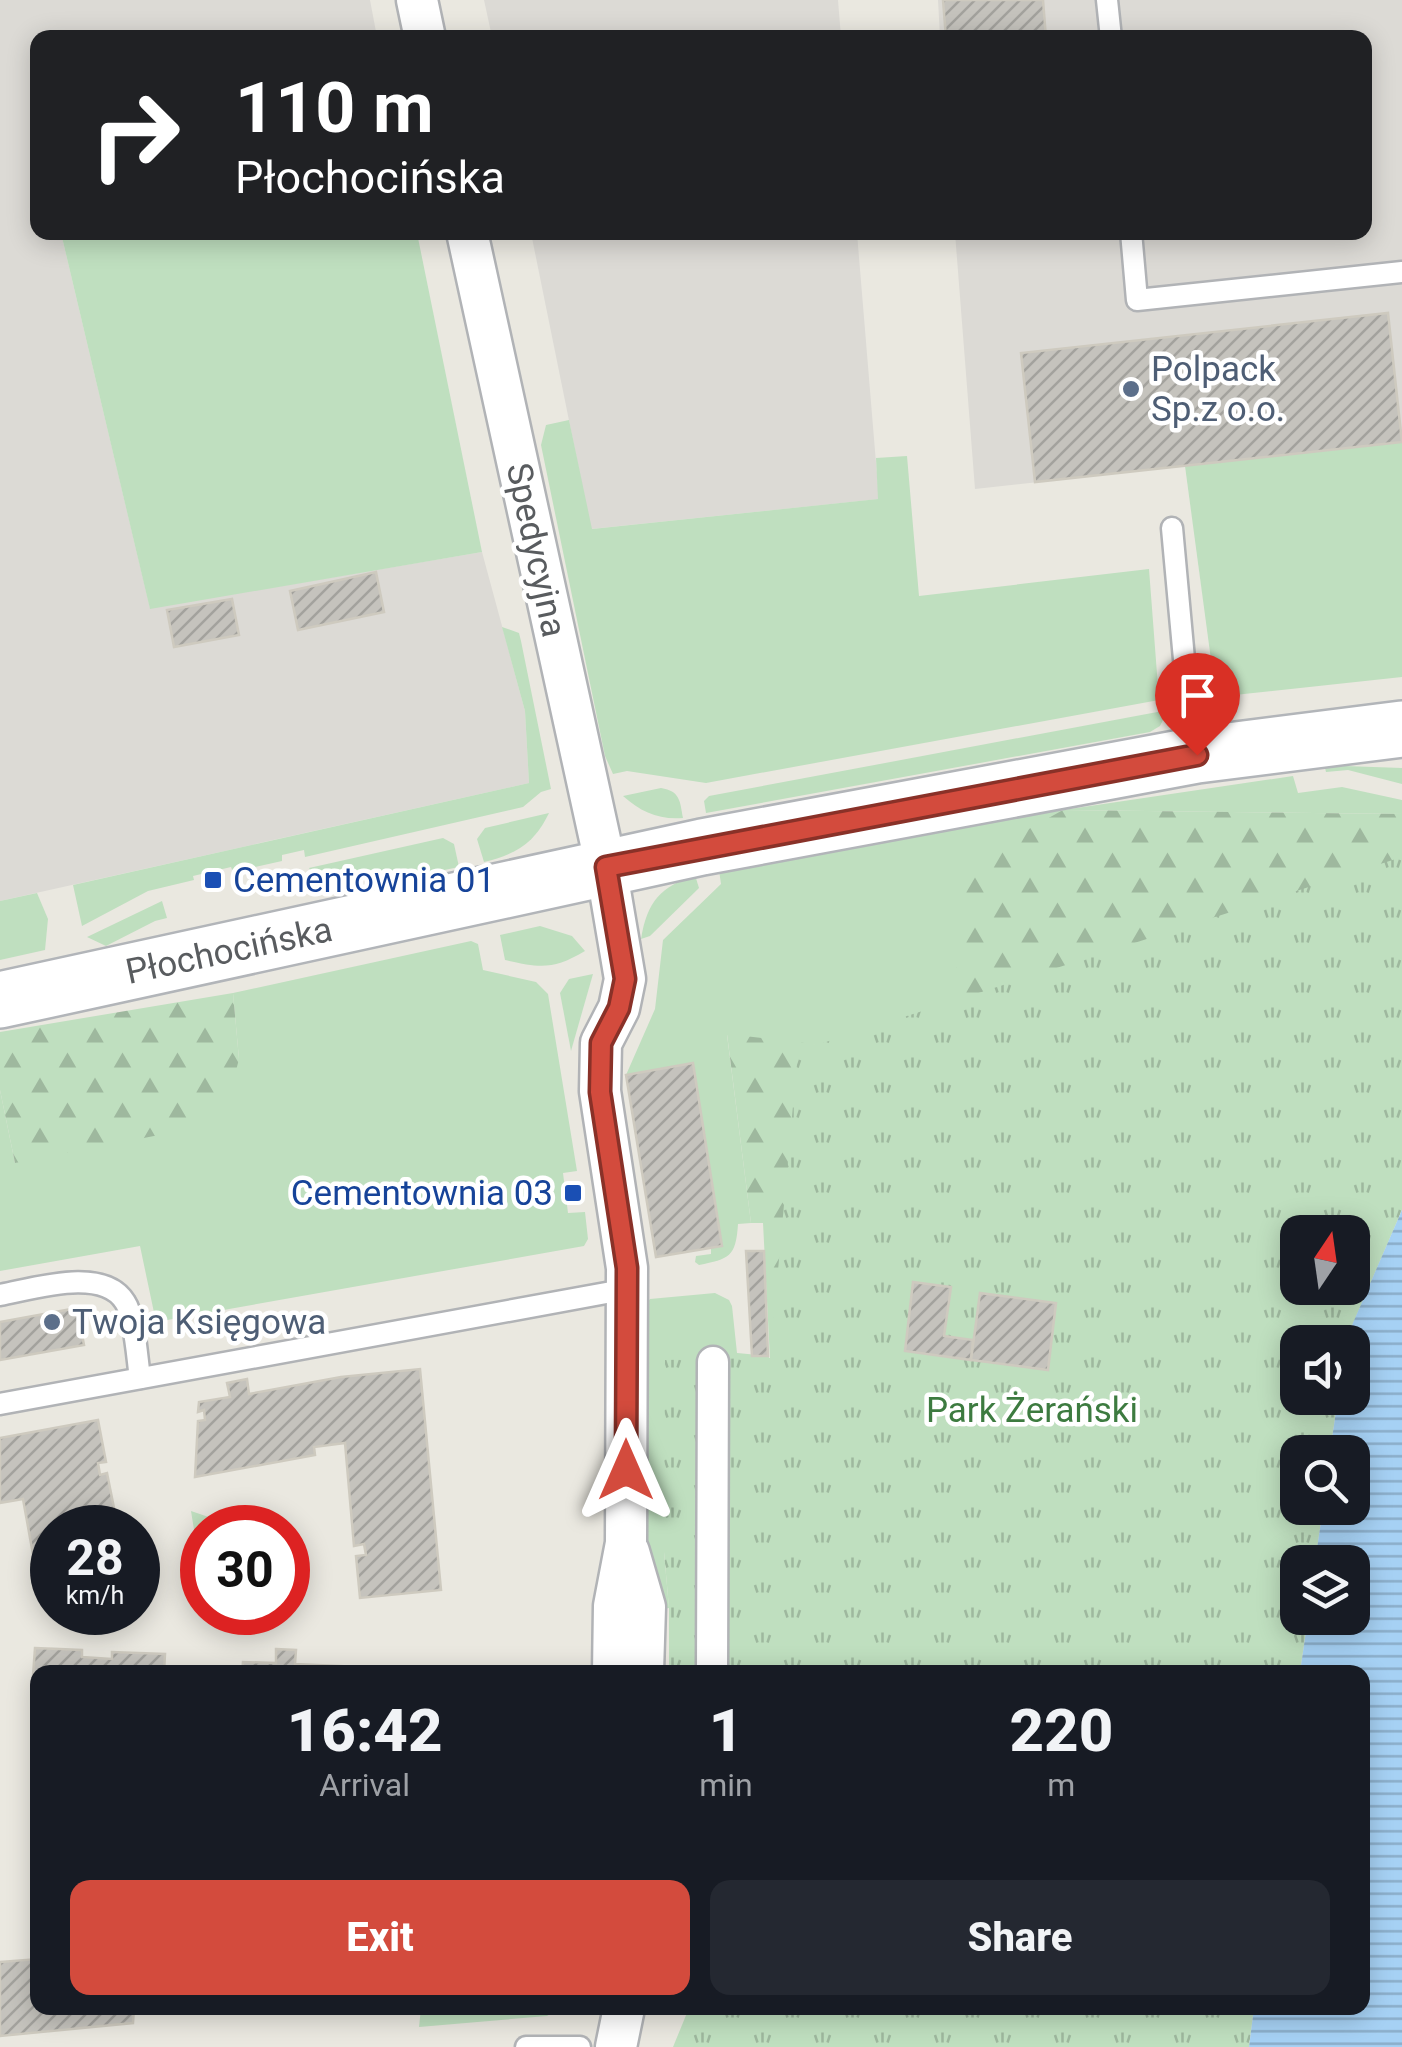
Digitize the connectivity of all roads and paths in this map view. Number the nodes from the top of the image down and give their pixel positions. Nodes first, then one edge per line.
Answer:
1 (417, 0) edge
2 (1106, 0) edge
3 (423, 30) edge
4 (1109, 30) edge
5 (469, 240) edge
6 (1132, 240) edge
7 (1402, 272) edge
8 (1172, 528) dead end
9 (1402, 729) edge
10 (1197, 755) junction
11 (606, 867) junction
12 (0, 1000) edge
13 (628, 1289) junction
14 (0, 1296) edge
15 (713, 1362) dead end
16 (140, 1378) junction
17 (0, 1404) edge
18 (626, 1543) junction
19 (613, 1665) edge
20 (644, 1665) edge
21 (712, 1665) edge
22 (623, 2015) edge
23 (526, 2047) edge
24 (580, 2047) edge
25 (616, 2047) edge

1 - 3 street
2 - 4 lane
5 - 11 street, Spedycyjna
6 - 7 lane
8 - 10 lane
9 - 10 main road, Płochocińska
10 - 11 main road, Płochocińska
11 - 12 main road, Płochocińska
11 - 13 street, Spedycyjna
13 - 16 lane
13 - 18 street, Spedycyjna
14 - 16 lane
15 - 21 street
16 - 17 lane
18 - 19 street
18 - 20 street
22 - 25 street
23 - 24 lane

